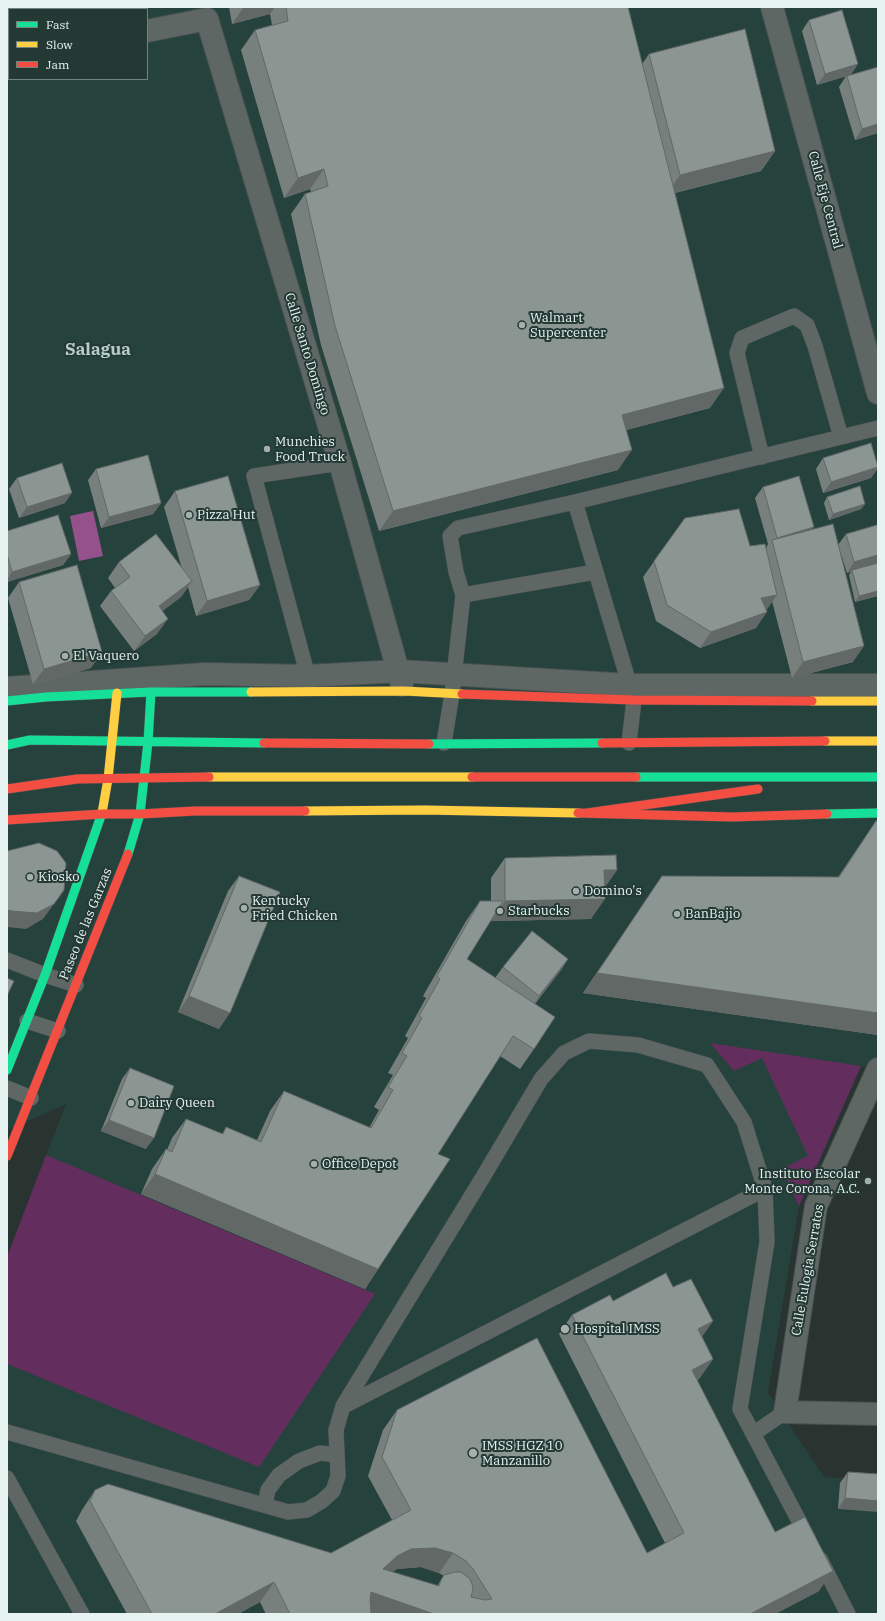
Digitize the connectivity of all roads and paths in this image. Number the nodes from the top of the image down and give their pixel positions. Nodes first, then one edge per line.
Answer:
1 (772, 7) edge
2 (205, 13) edge
3 (148, 31) edge
4 (878, 393) edge
5 (878, 428) edge
6 (841, 437) junction
7 (762, 457) junction
8 (340, 463) junction
9 (575, 502) junction
10 (595, 572) junction
11 (463, 595) junction
12 (401, 681) junction
13 (310, 683) junction
14 (453, 684) junction
15 (878, 685) edge
16 (7, 688) edge
17 (151, 692) junction
18 (631, 693) junction
19 (117, 694) junction
20 (7, 701) edge
21 (878, 701) edge
22 (878, 741) edge
23 (112, 742) junction
24 (148, 742) junction
25 (444, 743) junction
26 (629, 743) junction
27 (7, 745) edge
28 (145, 777) junction
29 (878, 777) edge
30 (836, 778) junction
31 (108, 779) junction
32 (7, 789) edge
33 (878, 813) edge
34 (102, 814) junction
35 (140, 814) junction
36 (587, 814) junction
37 (7, 820) edge
38 (7, 960) edge
39 (45, 976) junction
40 (76, 985) junction
41 (27, 1021) junction
42 (58, 1031) junction
43 (878, 1069) edge
44 (7, 1070) edge
45 (7, 1088) edge
46 (31, 1098) junction
47 (7, 1156) edge
48 (765, 1189) junction
49 (343, 1406) junction
50 (785, 1412) junction
51 (878, 1414) edge
52 (7, 1432) edge
53 (753, 1434) junction
54 (337, 1455) junction
55 (7, 1478) edge
56 (264, 1504) junction
57 (82, 1614) edge
58 (848, 1614) edge

1 - 4 street, Calle Eje Central
2 - 3 street, Calle Santo Domingo
2 - 8 street, Calle Santo Domingo
5 - 6 lane
6 - 7 lane
6 - 7 lane
7 - 9 lane
8 - 12 street, Calle Santo Domingo
8 - 13 lane
9 - 10 lane
9 - 11 lane
10 - 11 lane
10 - 18 lane
11 - 14 lane
12 - 13 street
12 - 14 street
13 - 16 street
13 - 17 main road
14 - 18 street
14 - 25 lane
15 - 18 street
17 - 19 main road
17 - 24 main road, Paseo de las Garzas
18 - 21 main road
18 - 26 lane
19 - 20 main road
19 - 23 main road, Paseo de las Garzas
22 - 26 main road
23 - 24 main road
23 - 27 main road
23 - 31 main road, Paseo de las Garzas
24 - 25 main road
24 - 28 main road, Paseo de las Garzas
25 - 26 main road
28 - 30 main road
28 - 31 main road
28 - 35 main road, Paseo de las Garzas
29 - 30 main road
30 - 36 main road
31 - 32 main road
31 - 34 main road, Paseo de las Garzas
33 - 36 main road
34 - 35 main road
34 - 37 main road
34 - 39 main road, Paseo de las Garzas
35 - 36 main road
35 - 40 main road, Paseo de las Garzas
38 - 39 lane
39 - 40 lane
39 - 41 main road, Paseo de las Garzas
40 - 42 main road, Paseo de las Garzas
41 - 42 lane
41 - 44 main road, Paseo de las Garzas
42 - 46 main road, Paseo de las Garzas
43 - 50 street, Calle Eulogia Serratos
45 - 46 lane
46 - 47 main road, Paseo de las Garzas
48 - 49 lane
48 - 49 lane
48 - 53 lane
49 - 54 lane
50 - 51 street
50 - 53 lane
52 - 56 lane
53 - 58 lane
54 - 56 lane
54 - 56 lane
55 - 57 lane

